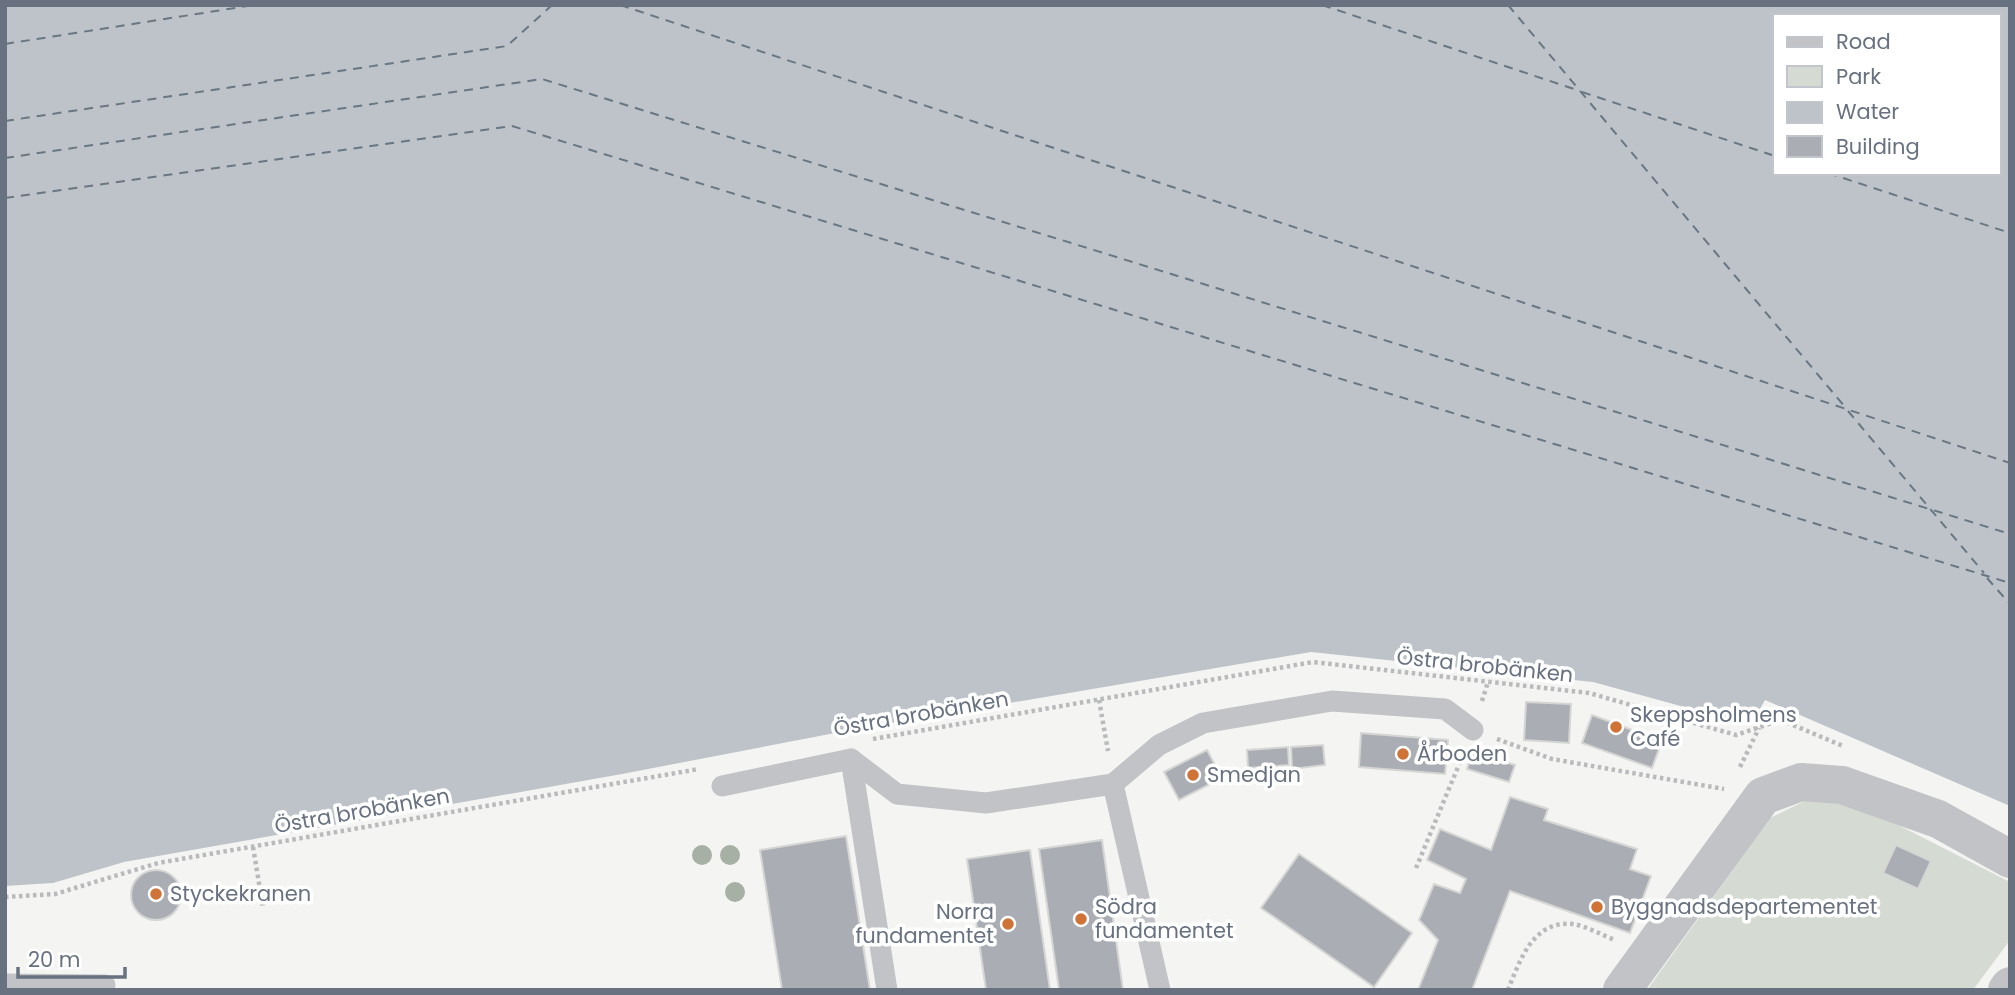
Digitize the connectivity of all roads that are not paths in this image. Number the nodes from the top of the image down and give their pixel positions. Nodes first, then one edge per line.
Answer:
1 (1473, 730) road end
2 (851, 759) junction
3 (1114, 784) junction
4 (722, 786) dead end
5 (2010, 859) edge
6 (5, 984) edge
7 (105, 985) dead end
8 (887, 990) edge
9 (1160, 990) edge
10 (1622, 990) edge

1 - 3 lane
2 - 3 lane
2 - 4 lane
2 - 8 lane
3 - 9 lane
5 - 10 street
6 - 7 lane

